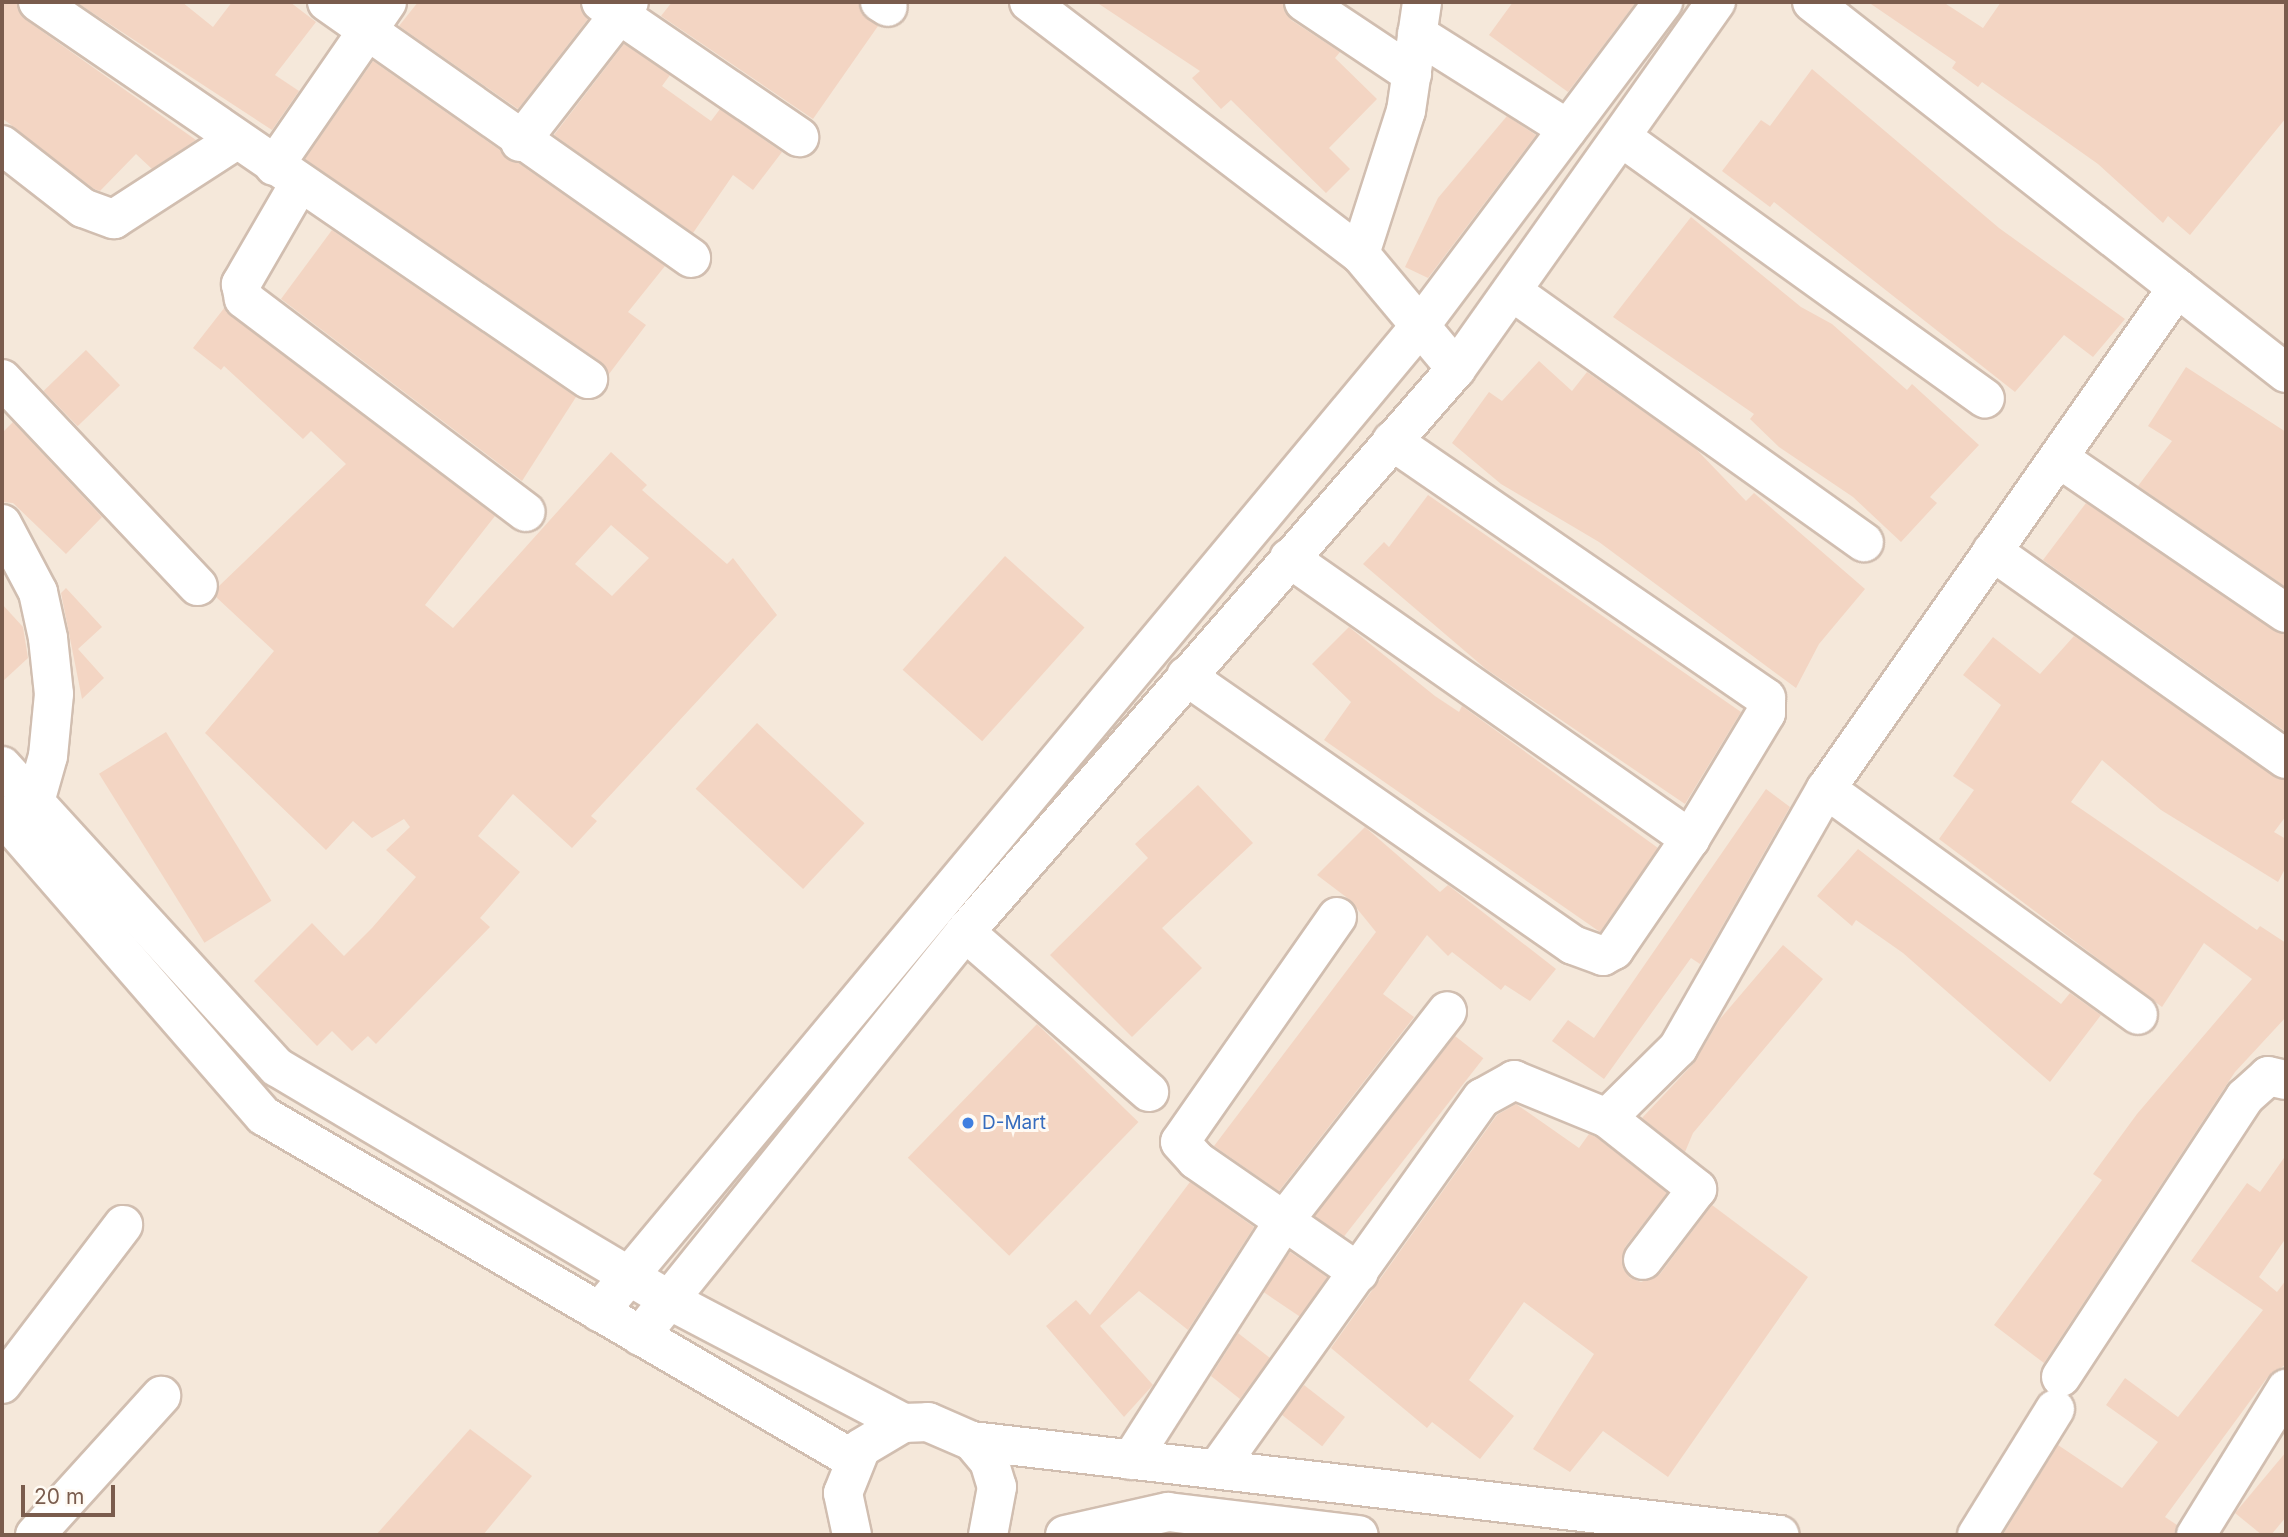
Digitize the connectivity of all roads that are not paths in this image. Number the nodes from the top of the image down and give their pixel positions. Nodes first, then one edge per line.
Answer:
1 (38, 2) edge
2 (327, 2) edge
3 (1029, 2) edge
4 (1304, 2) edge
5 (1716, 2) edge
6 (1812, 2) edge
7 (1660, 3) edge
8 (616, 6) edge
9 (377, 17) edge
10 (1419, 18) edge
11 (1412, 74) junction
12 (1568, 129) junction
13 (799, 136) dead end
14 (1621, 137) junction
15 (236, 140) junction
16 (520, 142) junction
17 (2, 145) edge
18 (286, 175) junction
19 (1360, 254) junction
20 (691, 258) dead end
21 (2177, 288) junction
22 (1513, 292) junction
23 (1420, 326) junction
24 (1455, 369) junction
25 (2286, 373) edge
26 (2, 379) edge
27 (588, 379) dead end
28 (1985, 399) dead end
29 (1392, 441) junction
30 (2060, 459) junction
31 (526, 512) dead end
32 (2, 524) edge
33 (1864, 542) dead end
34 (1992, 551) junction
35 (1289, 558) junction
36 (198, 586) dead end
37 (2286, 613) edge
38 (1186, 676) junction
39 (2286, 758) edge
40 (2, 766) edge
41 (1826, 789) junction
42 (18, 808) edge
43 (1690, 839) junction
44 (1337, 917) dead end
45 (965, 932) junction
46 (1447, 1011) dead end
47 (2138, 1015) dead end
48 (2286, 1080) edge
49 (1149, 1092) dead end
50 (1606, 1118) junction
51 (1283, 1222) junction
52 (123, 1225) dead end
53 (1643, 1260) dead end
54 (1359, 1273) junction
55 (627, 1276) junction
56 (667, 1299) junction
57 (599, 1312) junction
58 (640, 1336) junction
59 (2, 1384) edge
60 (2286, 1390) edge
61 (160, 1396) dead end
62 (903, 1423) junction
63 (972, 1441) junction
64 (854, 1460) junction
65 (1130, 1460) junction
66 (1217, 1469) junction
67 (1212, 1525) edge
68 (35, 1535) edge
69 (852, 1535) edge
70 (988, 1535) edge
71 (1065, 1535) edge
72 (1359, 1535) edge
73 (1780, 1535) edge
74 (1977, 1535) edge
75 (2196, 1535) edge

1 - 15 street
2 - 9 street
3 - 19 street
4 - 11 street
5 - 14 street
6 - 21 street
7 - 12 street
8 - 13 street
8 - 16 street
9 - 16 street
9 - 18 street
10 - 11 street
10 - 12 street
11 - 19 street
12 - 23 street
14 - 22 street
14 - 28 street
15 - 17 street
15 - 18 street
16 - 20 street
18 - 27 street
18 - 31 street
19 - 23 street
21 - 25 street
21 - 30 street
22 - 24 street
22 - 33 street
23 - 24 street
23 - 55 street
24 - 29 street
26 - 36 street
29 - 35 street
29 - 43 street
30 - 34 street
30 - 37 street
32 - 42 street
34 - 39 street
34 - 41 street
35 - 38 street
35 - 43 street
38 - 43 street
38 - 45 street
40 - 42 street
41 - 47 street
41 - 50 street
42 - 55 street
42 - 57 street
44 - 51 street
45 - 49 street
45 - 56 street
46 - 51 street
48 - 74 street
50 - 53 street
50 - 54 street
51 - 54 street
51 - 65 street
52 - 59 street
54 - 66 street
55 - 56 street
55 - 57 street
56 - 58 street
56 - 62 street
57 - 58 street
58 - 64 street
60 - 75 street
61 - 68 street
62 - 63 street
62 - 64 street
63 - 65 street
63 - 70 street
64 - 69 street
65 - 66 street
66 - 73 street
67 - 71 street
67 - 72 street

